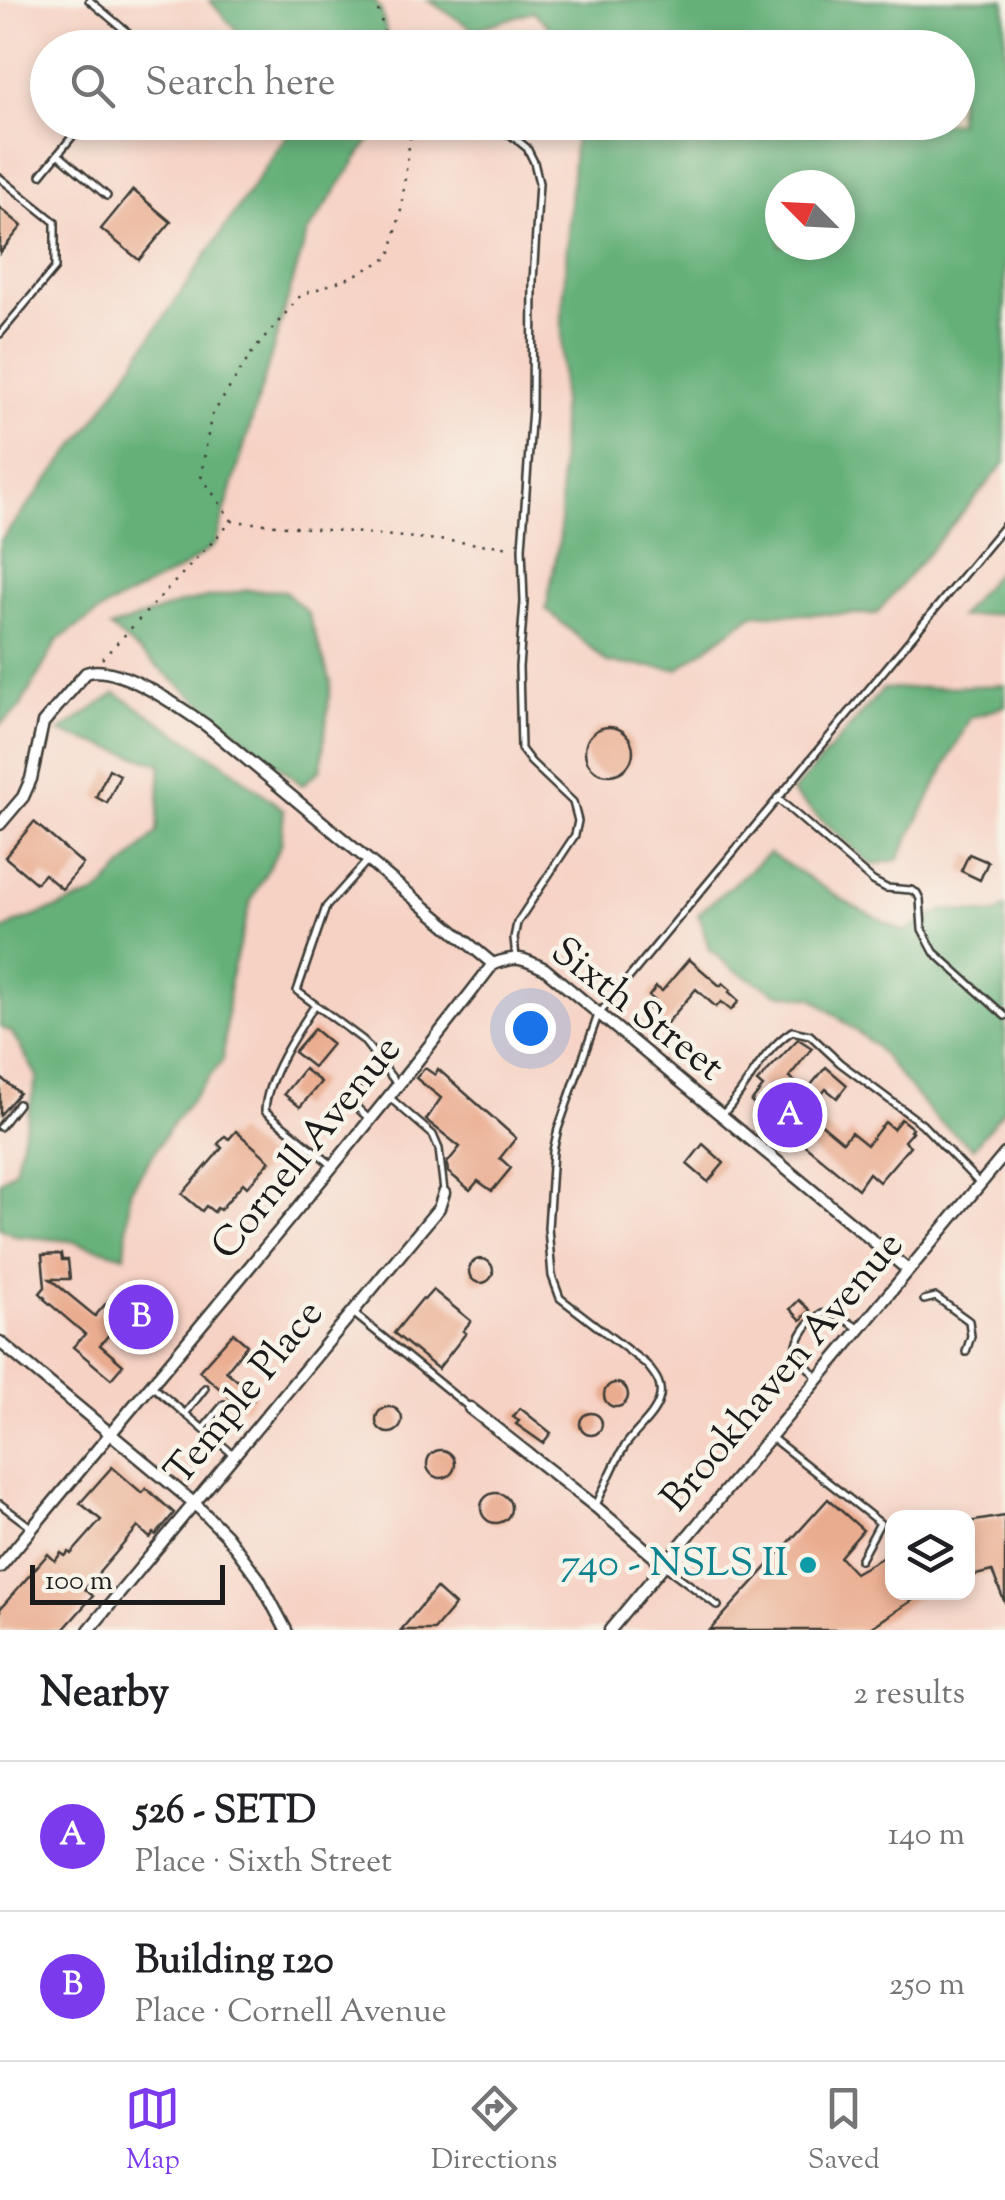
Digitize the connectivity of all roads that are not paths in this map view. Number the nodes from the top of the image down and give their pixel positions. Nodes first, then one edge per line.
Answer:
1 (89, 0) edge
2 (125, 30) edge
3 (69, 140) edge
4 (518, 140) edge
5 (58, 154) junction
6 (41, 175) dead end
7 (0, 178) edge
8 (107, 196) dead end
9 (0, 334) edge
10 (1005, 526) edge
11 (777, 797) junction
12 (0, 824) edge
13 (368, 860) junction
14 (513, 958) junction
15 (493, 964) junction
16 (316, 1005) junction
17 (598, 1014) junction
18 (1005, 1016) edge
19 (379, 1060) junction
20 (399, 1087) junction
21 (390, 1098) junction
22 (18, 1104) dead end
23 (721, 1116) junction
24 (371, 1121) junction
25 (0, 1126) edge
26 (1005, 1154) edge
27 (334, 1166) junction
28 (980, 1184) junction
29 (444, 1194) joint
30 (908, 1270) junction
31 (924, 1300) dead end
32 (352, 1311) junction
33 (860, 1328) junction
34 (0, 1342) edge
35 (966, 1352) dead end
36 (818, 1379) junction
37 (151, 1386) junction
38 (206, 1388) dead end
39 (224, 1404) dead end
40 (470, 1408) joint
41 (185, 1414) junction
42 (203, 1429) junction
43 (111, 1435) junction
44 (770, 1436) junction
45 (234, 1454) junction
46 (0, 1504) edge
47 (195, 1504) junction
48 (596, 1507) junction
49 (32, 1528) junction
50 (860, 1560) dead end
51 (664, 1565) junction
52 (0, 1567) edge
53 (718, 1606) dead end
54 (283, 1629) edge
55 (89, 1630) edge
56 (610, 1630) edge

1 - 2 lane
3 - 5 lane
4 - 14 lane
5 - 6 lane
5 - 8 lane
7 - 9 lane
10 - 11 lane
11 - 17 lane
11 - 18 lane
12 - 13 street, Sixth Street
13 - 15 street, Sixth Street
13 - 16 lane
14 - 15 street
14 - 17 street, Sixth Street
15 - 20 street, Cornell Avenue
16 - 19 lane
16 - 27 lane
17 - 23 street, Sixth Street
17 - 48 lane
19 - 20 lane
19 - 24 lane
20 - 21 street, Cornell Avenue
21 - 24 street, Cornell Avenue
21 - 29 lane
22 - 25 lane
23 - 28 lane
23 - 30 street, Sixth Street
24 - 27 street, Cornell Avenue
26 - 28 street, Brookhaven Avenue
27 - 37 street, Cornell Avenue
28 - 30 street, Brookhaven Avenue
29 - 32 street, Temple Place
30 - 33 street, Brookhaven Avenue
31 - 35 lane
32 - 40 lane
32 - 45 street, Temple Place
33 - 36 street, Brookhaven Avenue
33 - 36 lane
34 - 43 street
36 - 44 street, Brookhaven Avenue
37 - 41 lane
37 - 43 street, Cornell Avenue
38 - 41 lane
39 - 42 lane
40 - 48 street
41 - 42 lane
42 - 45 lane
43 - 47 street
43 - 49 street, Cornell Avenue
44 - 50 lane
44 - 51 street, Brookhaven Avenue
45 - 47 street, Temple Place
46 - 49 lane
47 - 54 street
47 - 55 street, Temple Place
48 - 51 street
49 - 52 street, Cornell Avenue
51 - 53 lane
51 - 56 street, Brookhaven Avenue

